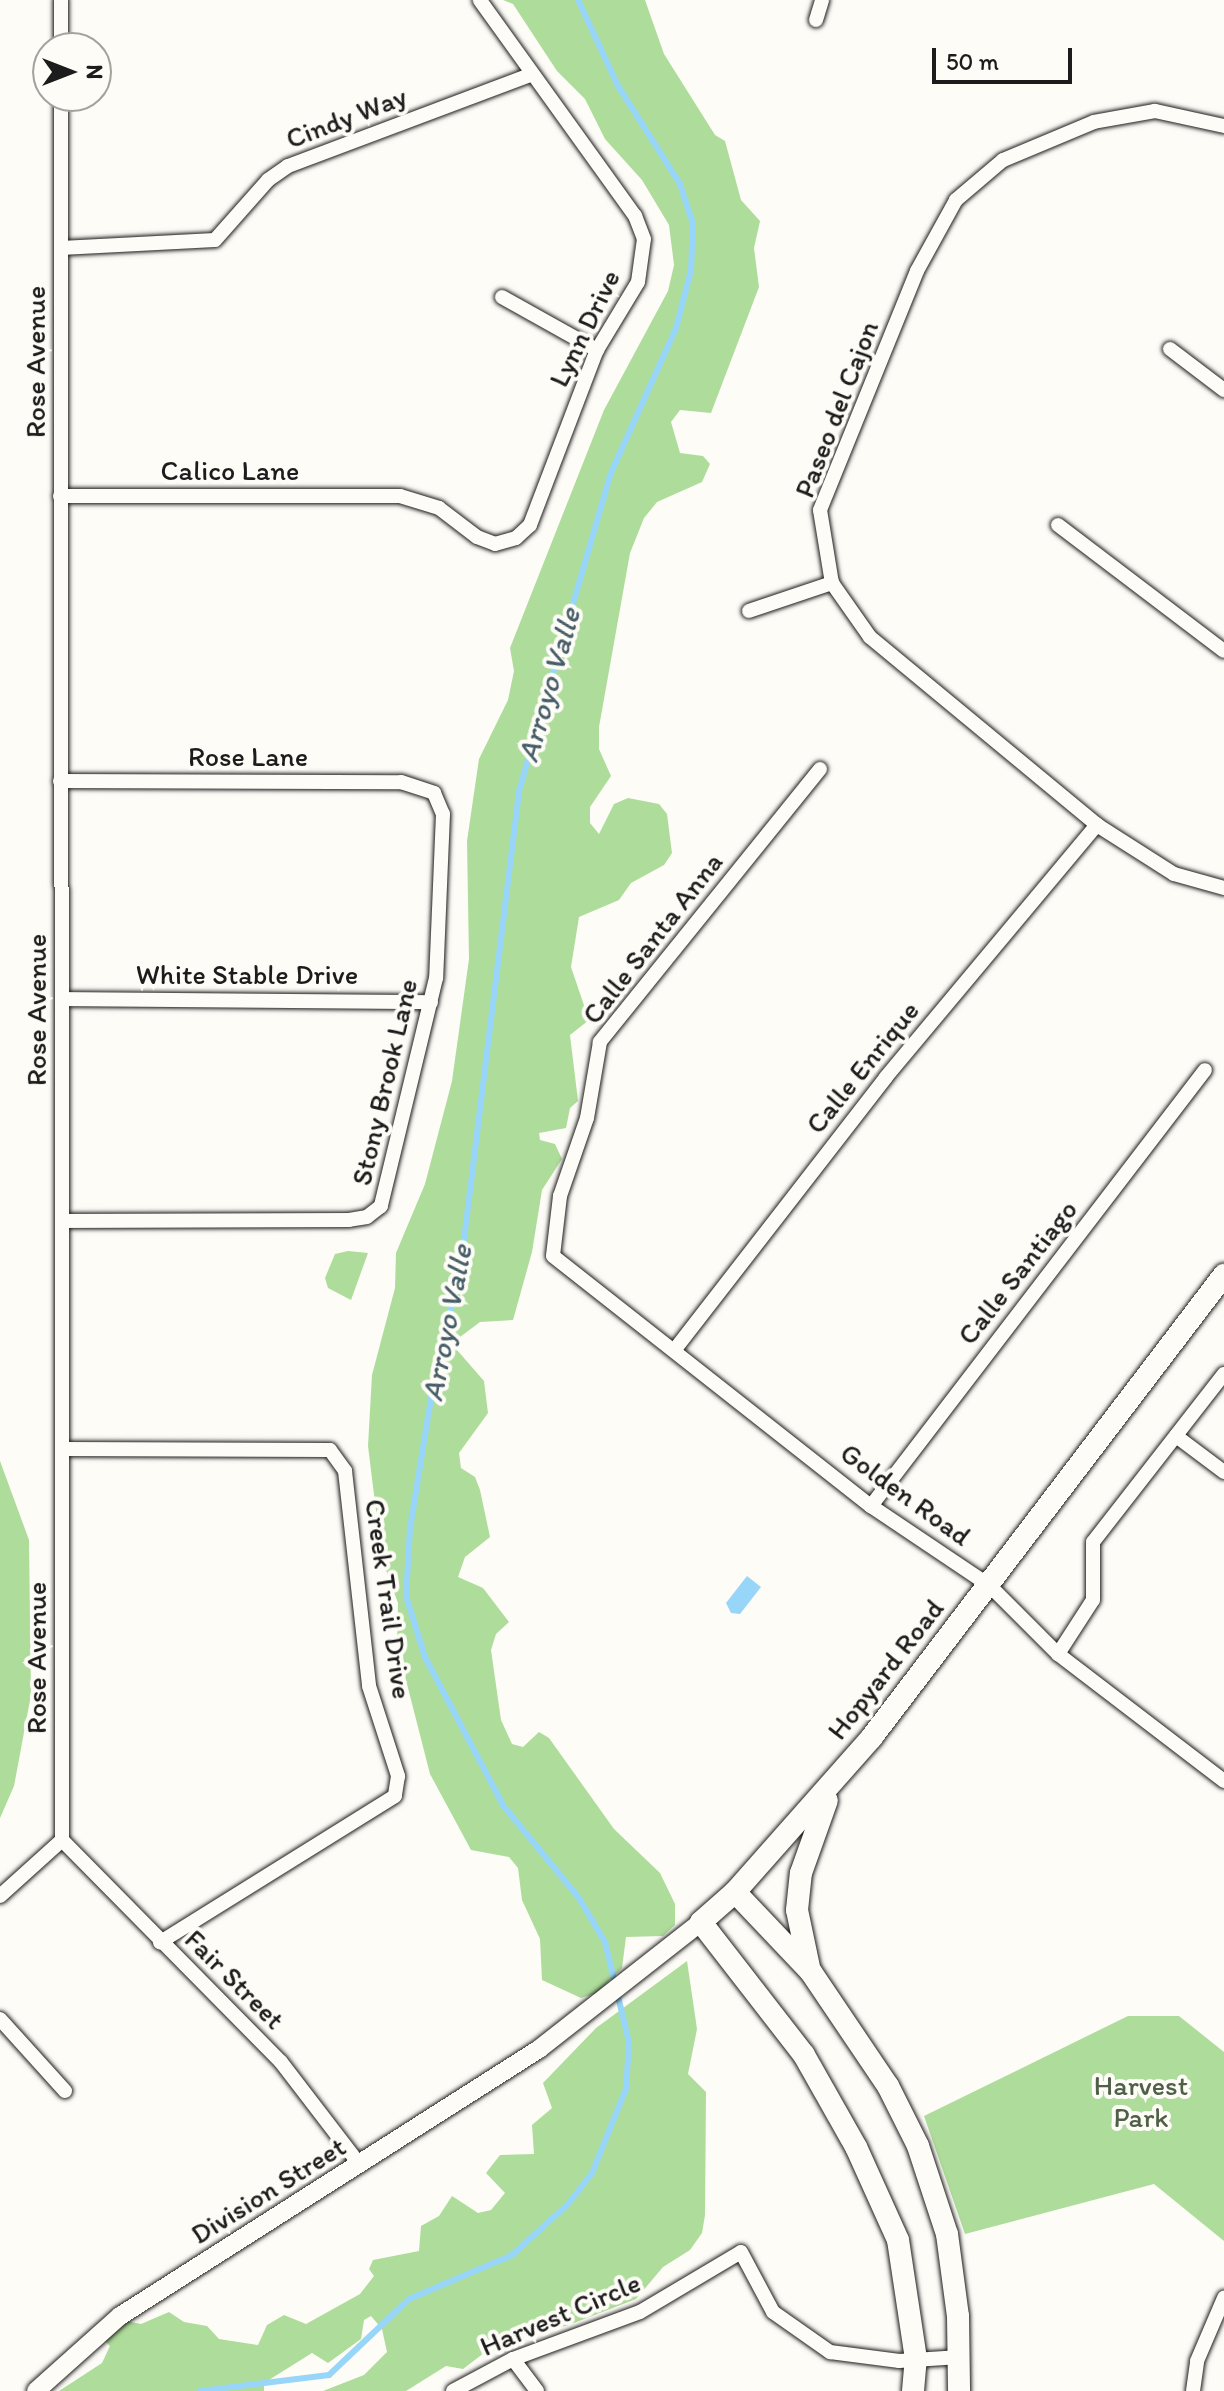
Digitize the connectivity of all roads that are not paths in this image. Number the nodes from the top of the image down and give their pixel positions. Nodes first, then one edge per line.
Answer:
1 (61, 0) edge
2 (480, 0) edge
3 (822, 0) edge
4 (816, 20) dead end
5 (61, 32) edge
6 (530, 75) junction
7 (61, 112) edge
8 (1224, 126) edge
9 (61, 248) junction
10 (502, 297) dead end
11 (1170, 349) dead end
12 (597, 350) junction
13 (1224, 390) edge
14 (60, 496) junction
15 (400, 496) joint
16 (1058, 525) dead end
17 (832, 583) junction
18 (749, 611) dead end
19 (1224, 651) edge
20 (820, 769) dead end
21 (60, 781) junction
22 (434, 793) joint
23 (1097, 825) junction
24 (1224, 888) edge
25 (63, 999) junction
26 (431, 1002) junction
27 (1205, 1070) dead end
28 (63, 1221) junction
29 (553, 1256) joint
30 (1224, 1275) edge
31 (676, 1348) junction
32 (1224, 1374) edge
33 (1176, 1436) junction
34 (62, 1449) junction
35 (1224, 1472) edge
36 (871, 1506) junction
37 (990, 1586) junction
38 (1058, 1654) junction
39 (836, 1778) junction
40 (1224, 1781) edge
41 (62, 1840) junction
42 (735, 1892) junction
43 (0, 1896) edge
44 (701, 1922) junction
45 (160, 1942) junction
46 (811, 1972) junction
47 (0, 2019) edge
48 (539, 2049) joint
49 (65, 2091) dead end
50 (360, 2165) junction
51 (1223, 2300) edge
52 (960, 2357) junction
53 (513, 2359) junction
54 (916, 2359) junction
55 (36, 2391) edge
56 (453, 2391) edge
57 (537, 2391) edge
58 (913, 2391) edge
59 (959, 2391) edge
60 (1193, 2391) edge

1 - 5 street
2 - 6 street, Lynn Drive
3 - 4 street
6 - 9 street, Cindy Way
6 - 12 street, Lynn Drive
7 - 9 street, Rose Avenue
8 - 17 street, Paseo del Cajon
9 - 14 street, Rose Avenue
10 - 12 street
11 - 13 street
12 - 15 street, Lynn Drive
14 - 15 street, Calico Lane
14 - 21 street, Rose Avenue
16 - 19 street
17 - 18 street
17 - 23 street, Paseo del Cajon
20 - 29 street, Calle Santa Anna
21 - 22 street, Rose Lane
21 - 25 street, Rose Avenue
22 - 26 street, Stony Brook Lane
23 - 24 street, Paseo del Cajon
23 - 31 street, Calle Enrique
25 - 26 street, White Stable Drive
25 - 28 street, Rose Avenue
26 - 28 street, Stony Brook Lane
27 - 36 street, Calle Santiago
28 - 34 street, Rose Avenue
29 - 31 street, Golden Road
30 - 37 main road, Hopyard Road
31 - 36 street, Golden Road
32 - 33 street
33 - 35 street
33 - 38 street
34 - 41 street, Rose Avenue
34 - 45 street, Creek Trail Drive
36 - 37 street, Golden Road
37 - 38 street, Golden Road
37 - 39 main road, Hopyard Road
38 - 40 street, Golden Road
39 - 42 main road, Hopyard Road
39 - 46 main road
41 - 43 street
41 - 45 street, Fair Street
42 - 44 main road, Hopyard Road
42 - 46 main road
44 - 48 street, Hopyard Road
44 - 54 main road
45 - 50 street, Fair Street
46 - 52 main road
47 - 49 street
48 - 50 street, Division Street
50 - 55 street, Division Street
51 - 60 street
52 - 54 street
52 - 59 main road
53 - 54 street, Harvest Circle
53 - 56 street, Harvest Circle
53 - 57 street
54 - 58 main road

